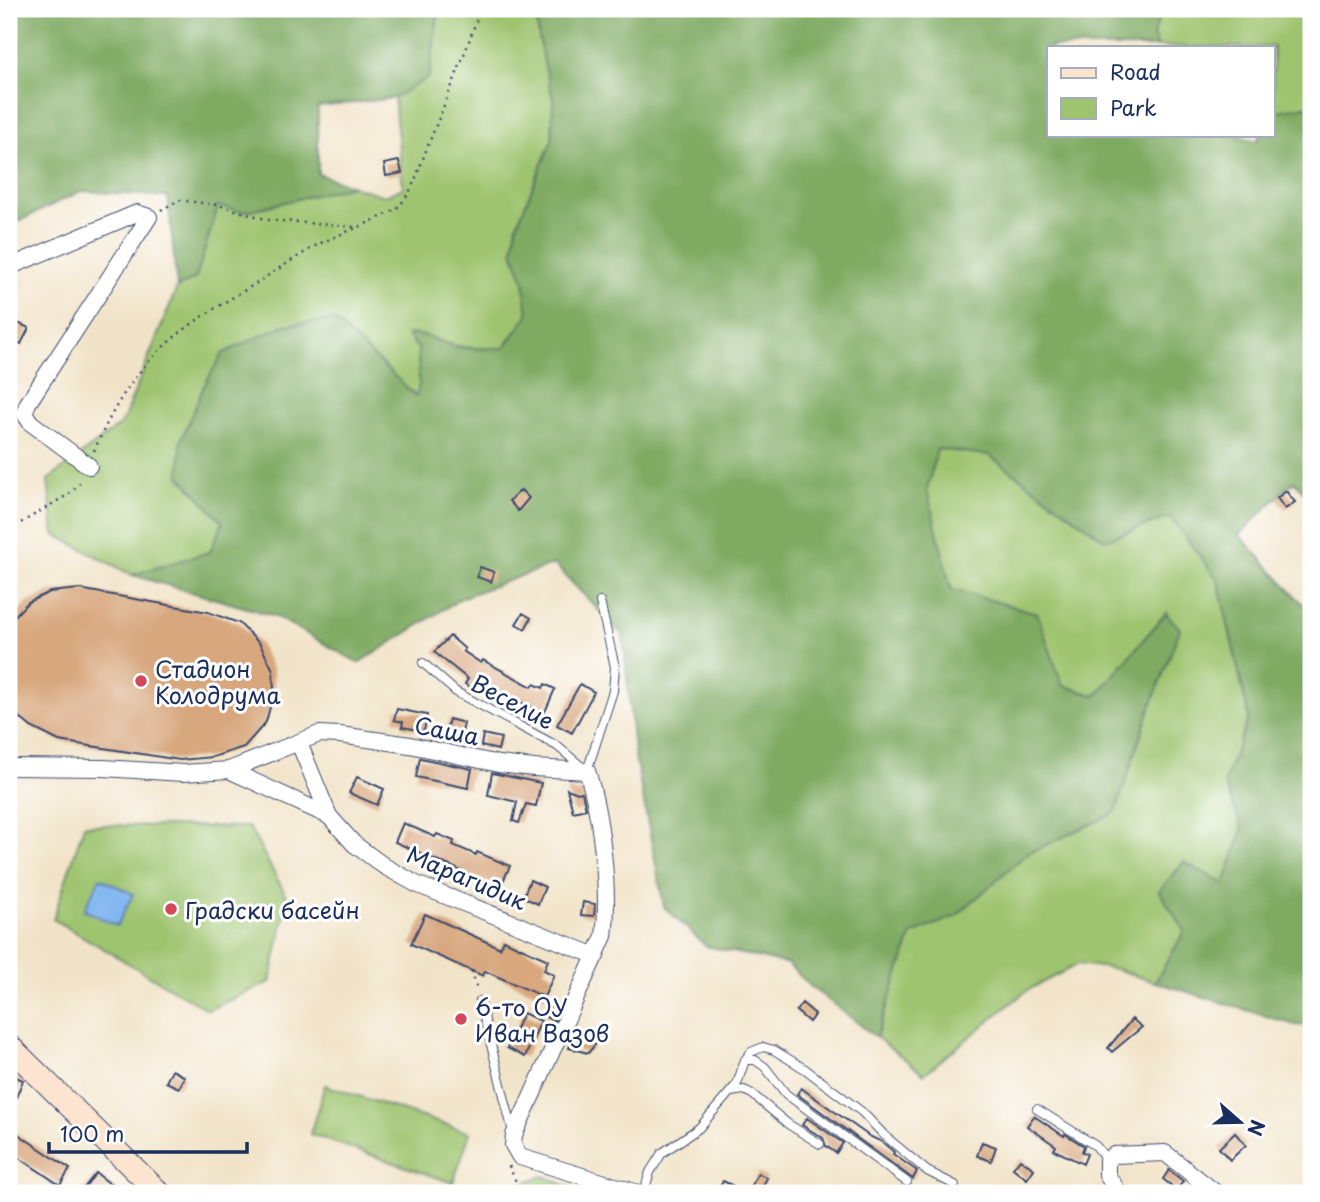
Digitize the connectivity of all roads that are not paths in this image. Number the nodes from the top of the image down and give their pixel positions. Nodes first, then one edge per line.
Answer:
1 (9, 267) edge
2 (89, 466) road end
3 (600, 602) dead end
4 (423, 663) dead end
5 (299, 743) junction
6 (9, 767) edge
7 (229, 770) junction
8 (587, 771) junction
9 (329, 816) junction
10 (596, 956) junction
11 (480, 1001) road end
12 (9, 1046) edge
13 (744, 1060) junction
14 (731, 1092) junction
15 (1037, 1109) dead end
16 (514, 1140) junction
17 (820, 1144) dead end
18 (1107, 1160) junction
19 (907, 1182) dead end
20 (956, 1185) dead end
21 (9, 1190) edge
22 (150, 1190) edge
23 (14, 1193) edge
24 (638, 1193) edge
25 (647, 1193) edge
26 (1119, 1193) edge
27 (1216, 1193) edge

1 - 2 street
3 - 8 lane
4 - 8 lane, Веселие
5 - 7 street, Саша
5 - 8 street, Саша
5 - 9 street, Марагидик
6 - 7 street
7 - 9 street
8 - 10 street
9 - 10 street, Марагидик
10 - 16 street
11 - 16 lane
12 - 22 street
13 - 14 lane
13 - 19 lane
13 - 20 lane
14 - 17 lane
14 - 25 lane
15 - 18 lane
16 - 24 street
18 - 26 street
18 - 27 street
21 - 23 lane

